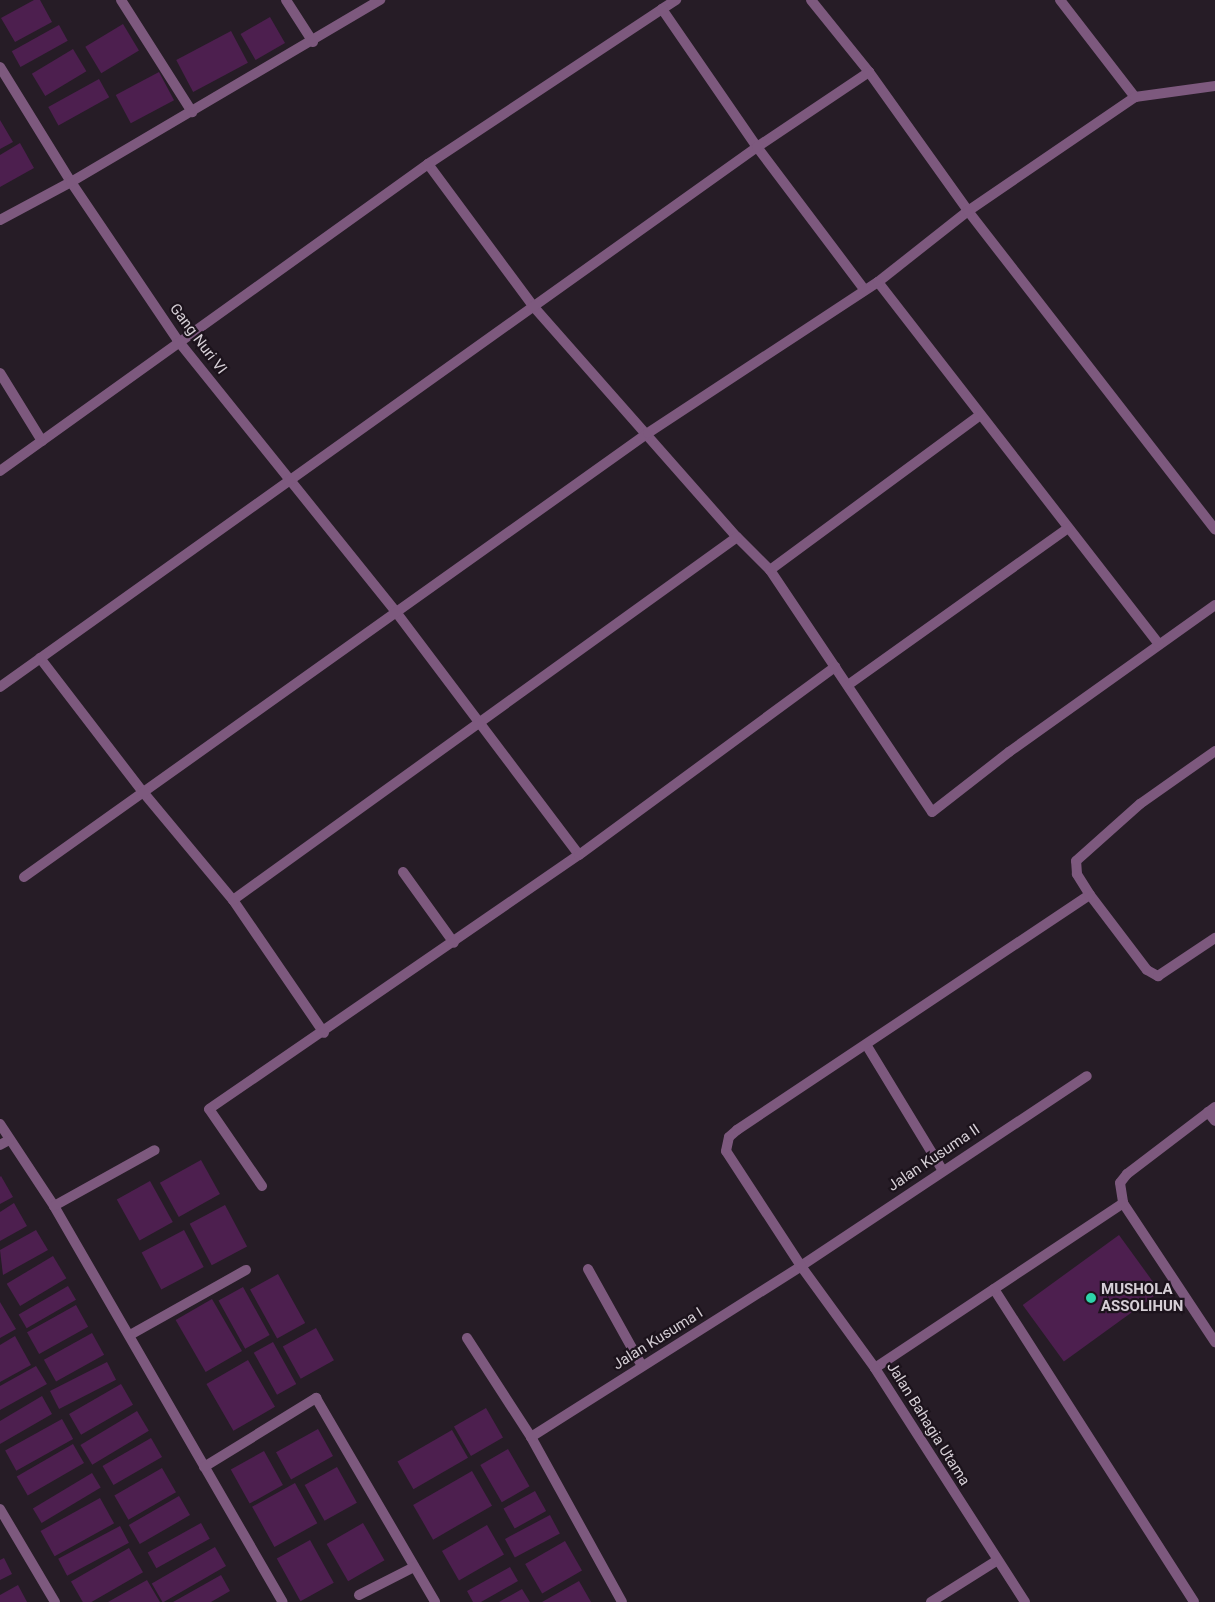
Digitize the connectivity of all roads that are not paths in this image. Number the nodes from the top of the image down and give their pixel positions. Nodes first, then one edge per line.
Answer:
1 (121, 0) edge
2 (286, 0) edge
3 (380, 0) edge
4 (676, 0) edge
5 (811, 0) edge
6 (1060, 0) edge
7 (662, 9) junction
8 (313, 42) junction
9 (0, 67) edge
10 (869, 72) junction
11 (1215, 86) edge
12 (1135, 97) junction
13 (192, 112) junction
14 (757, 147) junction
15 (428, 164) junction
16 (71, 182) junction
17 (968, 211) junction
18 (0, 220) edge
19 (878, 282) junction
20 (864, 290) junction
21 (533, 306) junction
22 (179, 342) junction
23 (0, 373) edge
24 (980, 415) junction
25 (648, 433) junction
26 (42, 441) junction
27 (0, 471) edge
28 (290, 478) junction
29 (1068, 528) junction
30 (1215, 530) edge
31 (737, 537) junction
32 (770, 570) junction
33 (1215, 605) edge
34 (396, 612) junction
35 (1159, 644) junction
36 (40, 658) junction
37 (835, 667) junction
38 (848, 685) junction
39 (0, 687) edge
40 (480, 720) junction
41 (1215, 752) edge
42 (143, 792) junction
43 (579, 855) junction
44 (403, 872) dead end
45 (24, 877) dead end
46 (1090, 895) junction
47 (233, 900) junction
48 (1215, 938) edge
49 (454, 943) junction
50 (324, 1033) junction
51 (867, 1046) junction
52 (1086, 1076) dead end
53 (1211, 1109) edge
54 (1215, 1121) edge
55 (0, 1124) edge
56 (5, 1143) edge
57 (155, 1150) dead end
58 (943, 1171) junction
59 (262, 1186) dead end
60 (1123, 1203) junction
61 (54, 1206) junction
62 (800, 1266) junction
63 (588, 1269) dead end
64 (246, 1270) dead end
65 (994, 1289) junction
66 (130, 1335) junction
67 (467, 1338) dead end
68 (1215, 1342) edge
69 (642, 1366) junction
70 (875, 1368) junction
71 (531, 1437) junction
72 (204, 1467) junction
73 (0, 1509) edge
74 (996, 1561) junction
75 (414, 1567) junction
76 (359, 1595) dead end
77 (54, 1602) edge
78 (283, 1602) edge
79 (435, 1602) edge
80 (622, 1602) edge
81 (931, 1602) edge
82 (1025, 1602) edge
83 (1194, 1602) edge

1 - 13 street
2 - 8 street
3 - 8 street
4 - 7 street
5 - 10 street
6 - 12 street
7 - 14 street
7 - 15 street
8 - 13 street
9 - 16 street, Gang Nuri VI
10 - 14 street
10 - 17 street
11 - 12 street
12 - 17 street
13 - 16 street
14 - 20 street
14 - 21 street
15 - 21 street
15 - 22 street
16 - 18 street
16 - 22 street, Gang Nuri VI
17 - 19 street
17 - 30 street
19 - 20 street
19 - 24 street
20 - 25 street
21 - 25 street
21 - 28 street
22 - 26 street
22 - 28 street, Gang Nuri VI
23 - 26 street
24 - 29 street
24 - 32 street
25 - 31 street
25 - 34 street
26 - 27 street
28 - 34 street, Gang Nuri VI
28 - 36 street
29 - 35 street
29 - 38 street
31 - 32 street
31 - 40 street
32 - 37 street
33 - 35 street
34 - 40 street, Gang Nuri VI
34 - 42 street
35 - 38 street
36 - 39 street
36 - 42 street
37 - 38 street
37 - 43 street
40 - 43 street, Gang Nuri VI
40 - 47 street
41 - 46 street
42 - 45 street
42 - 47 street
43 - 49 street
44 - 49 street
46 - 48 street
46 - 51 street, Jalan Bahagia Utama
47 - 50 street
49 - 50 street
50 - 59 street
51 - 58 street
51 - 62 street, Jalan Bahagia Utama
52 - 58 street, Jalan Kusuma II
53 - 54 street
53 - 60 street
55 - 56 street
56 - 61 street
57 - 61 street
58 - 62 street, Jalan Kusuma II
60 - 65 street
60 - 68 street
61 - 66 street
62 - 69 street, Jalan Kusuma I
62 - 70 street, Jalan Bahagia Utama
63 - 69 street
64 - 66 street
65 - 70 street
65 - 83 street
66 - 72 street
67 - 71 street
69 - 71 street, Jalan Kusuma I
70 - 74 street, Jalan Bahagia Utama
71 - 80 street
72 - 75 street
72 - 78 street
73 - 77 street
74 - 81 street
74 - 82 street, Jalan Bahagia Utama
75 - 76 street
75 - 79 street

